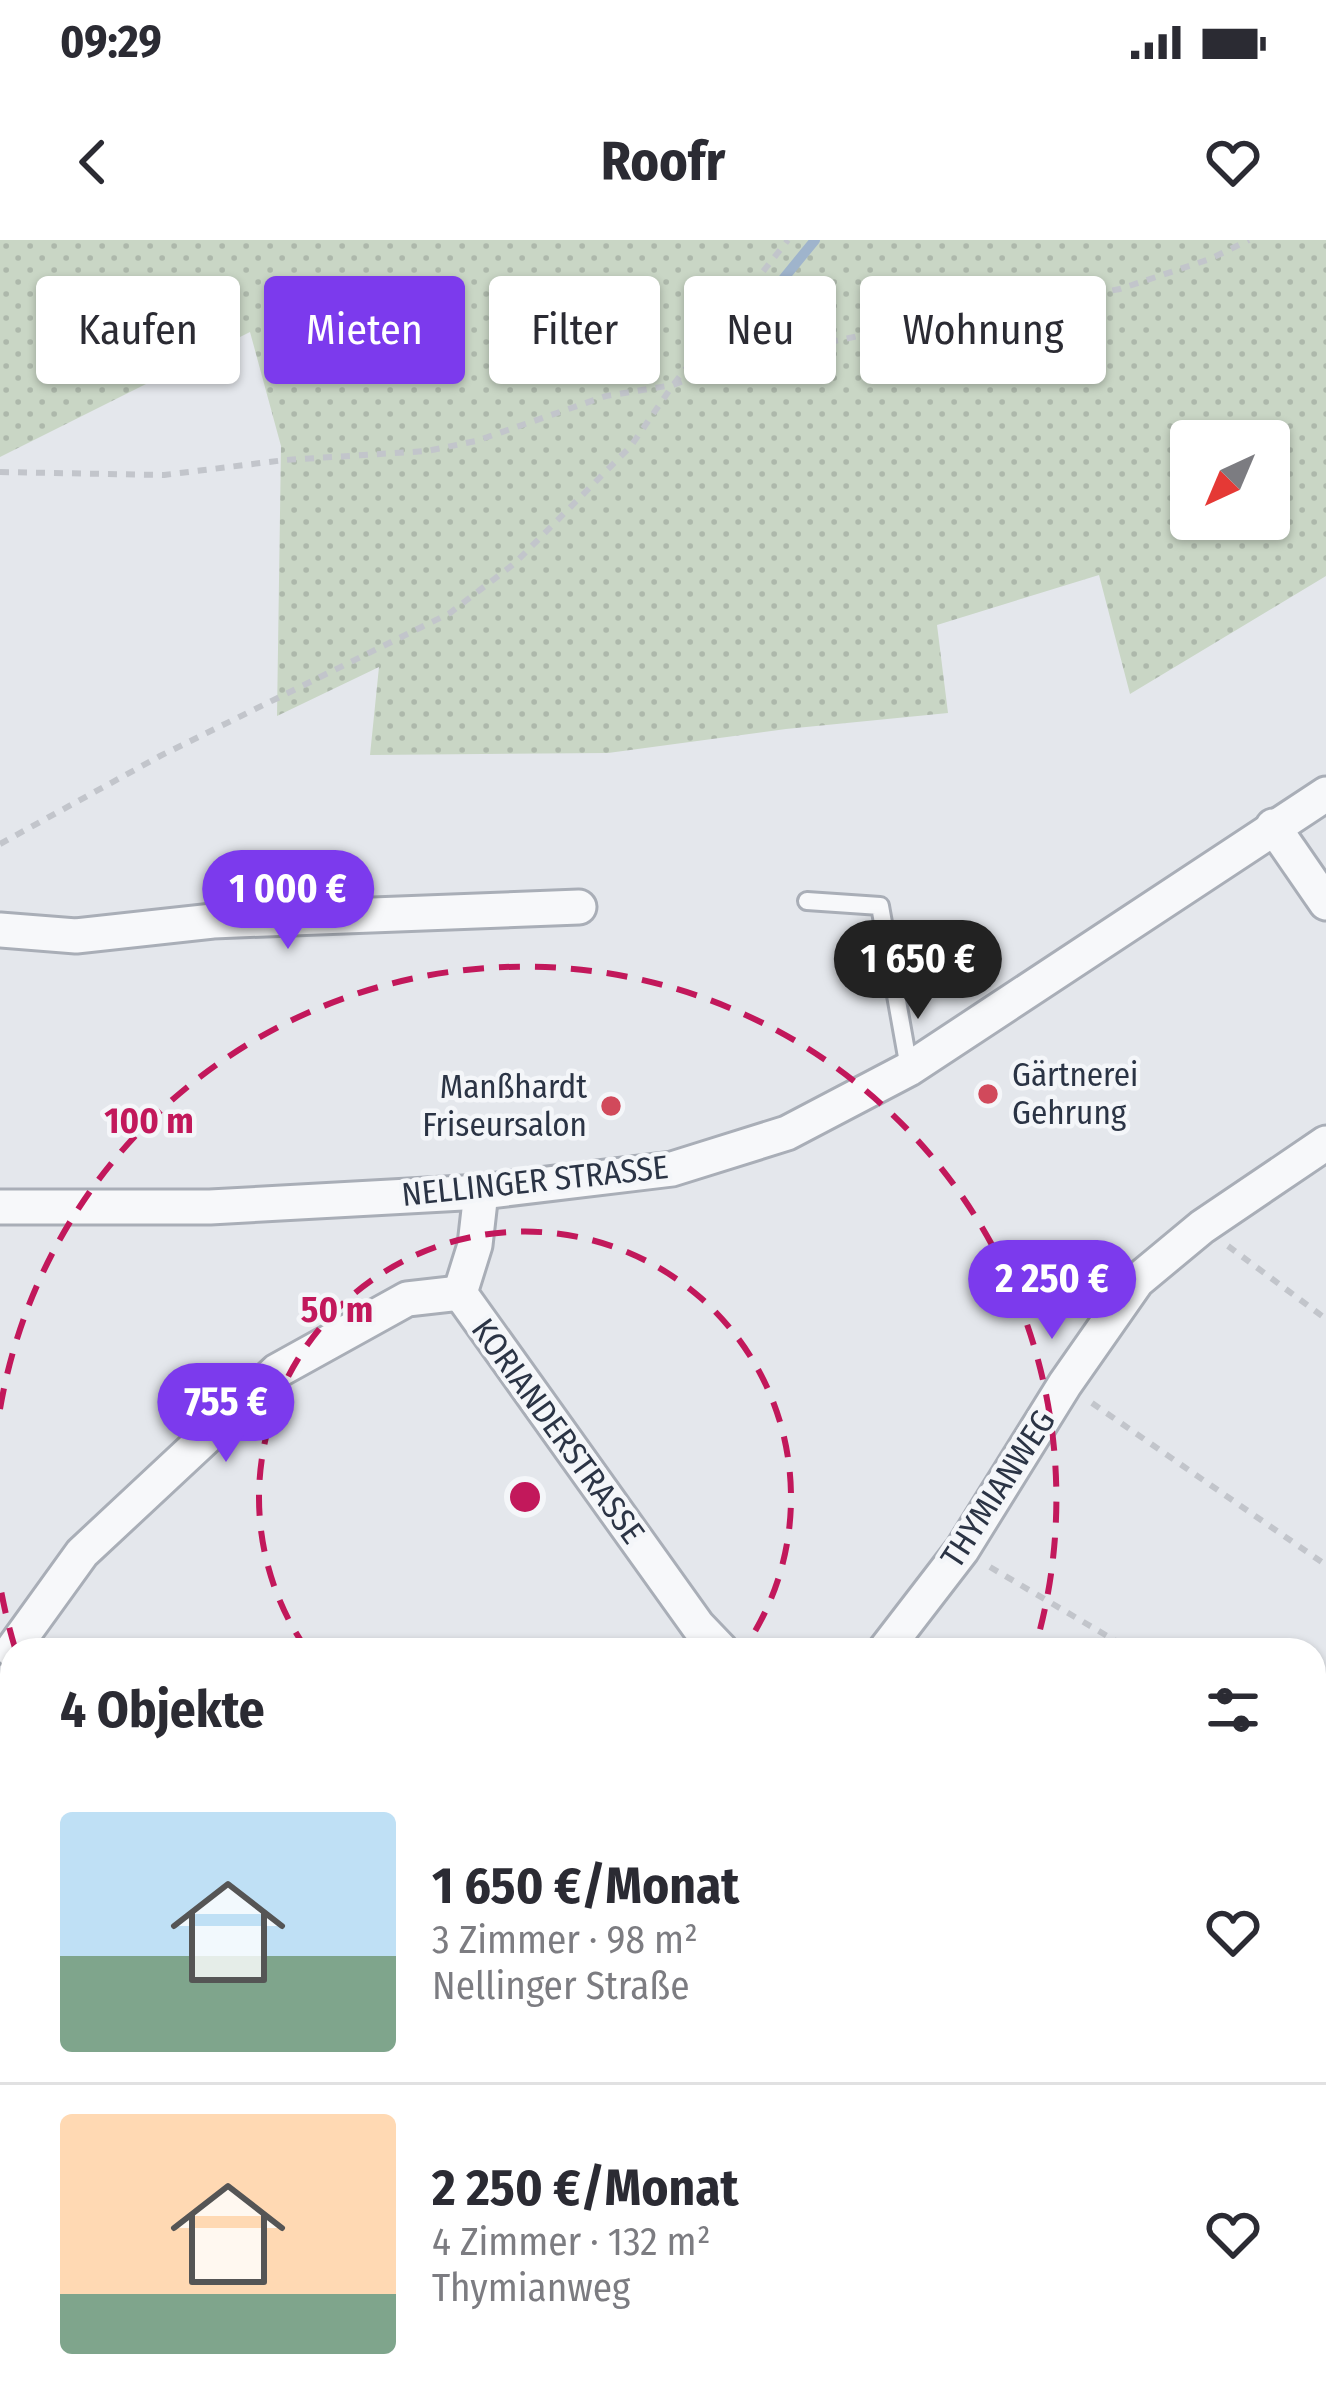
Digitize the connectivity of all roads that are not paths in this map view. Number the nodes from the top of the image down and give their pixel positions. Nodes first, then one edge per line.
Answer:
1 (1326, 794) edge
2 (1273, 826) junction
3 (807, 901) dead end
4 (1326, 903) edge
5 (579, 907) dead end
6 (0, 929) edge
7 (909, 1069) junction
8 (1326, 1143) edge
9 (481, 1192) junction
10 (0, 1207) edge
11 (460, 1293) junction
12 (21, 1638) edge
13 (710, 1638) edge
14 (894, 1638) edge

1 - 2 street, NELLINGER STRASSE
2 - 4 street
2 - 7 street, NELLINGER STRASSE
3 - 7 lane
5 - 6 street
7 - 9 street, NELLINGER STRASSE
8 - 14 street, THYMIANWEG
9 - 10 street, NELLINGER STRASSE
9 - 11 street, KORIANDERSTRASSE
11 - 12 street
11 - 13 street, KORIANDERSTRASSE

